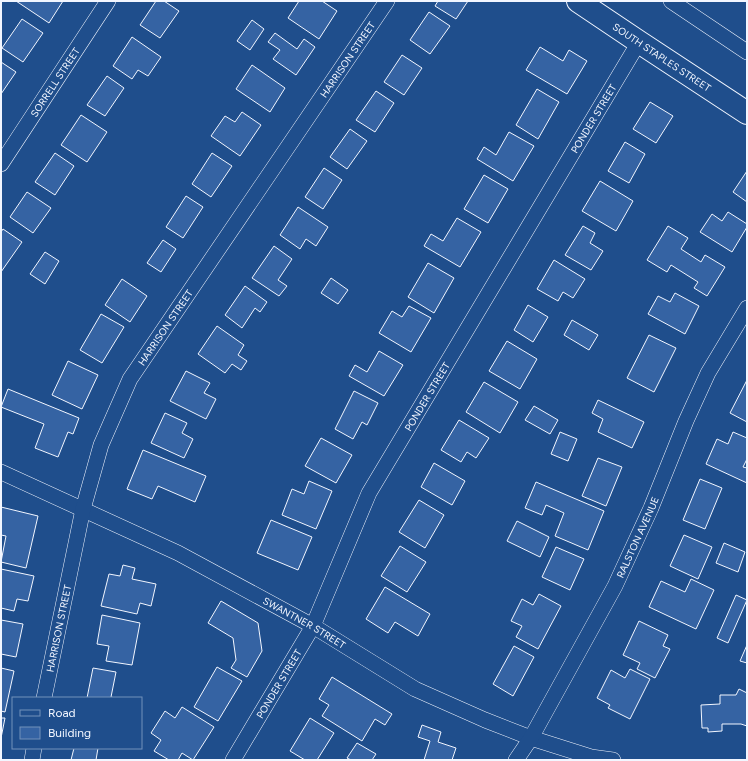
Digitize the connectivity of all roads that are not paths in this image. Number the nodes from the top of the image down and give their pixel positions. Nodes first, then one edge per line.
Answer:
1 (108, 1) edge
2 (387, 1) edge
3 (578, 1) edge
4 (671, 1) edge
5 (639, 42) junction
6 (747, 52) edge
7 (747, 113) edge
8 (1, 164) edge
9 (747, 308) edge
10 (1, 472) edge
11 (83, 508) junction
12 (313, 626) junction
13 (44, 697) edge
14 (532, 738) junction
15 (34, 749) edge
16 (32, 760) edge
17 (233, 760) edge
18 (516, 760) edge
19 (613, 760) edge

1 - 8 street, SORRELL STREET
2 - 11 street, HARRISON STREET
3 - 5 main road, SOUTH STAPLES STREET
4 - 6 street
5 - 7 main road, SOUTH STAPLES STREET
5 - 12 street, PONDER STREET
9 - 14 street, RALSTON AVENUE
10 - 11 street, SWANTNER STREET
11 - 12 street, SWANTNER STREET
11 - 13 street, HARRISON STREET
12 - 14 street, SWANTNER STREET
12 - 17 street, PONDER STREET
14 - 18 street, RALSTON AVENUE
14 - 19 street, SWANTNER STREET
15 - 16 street

